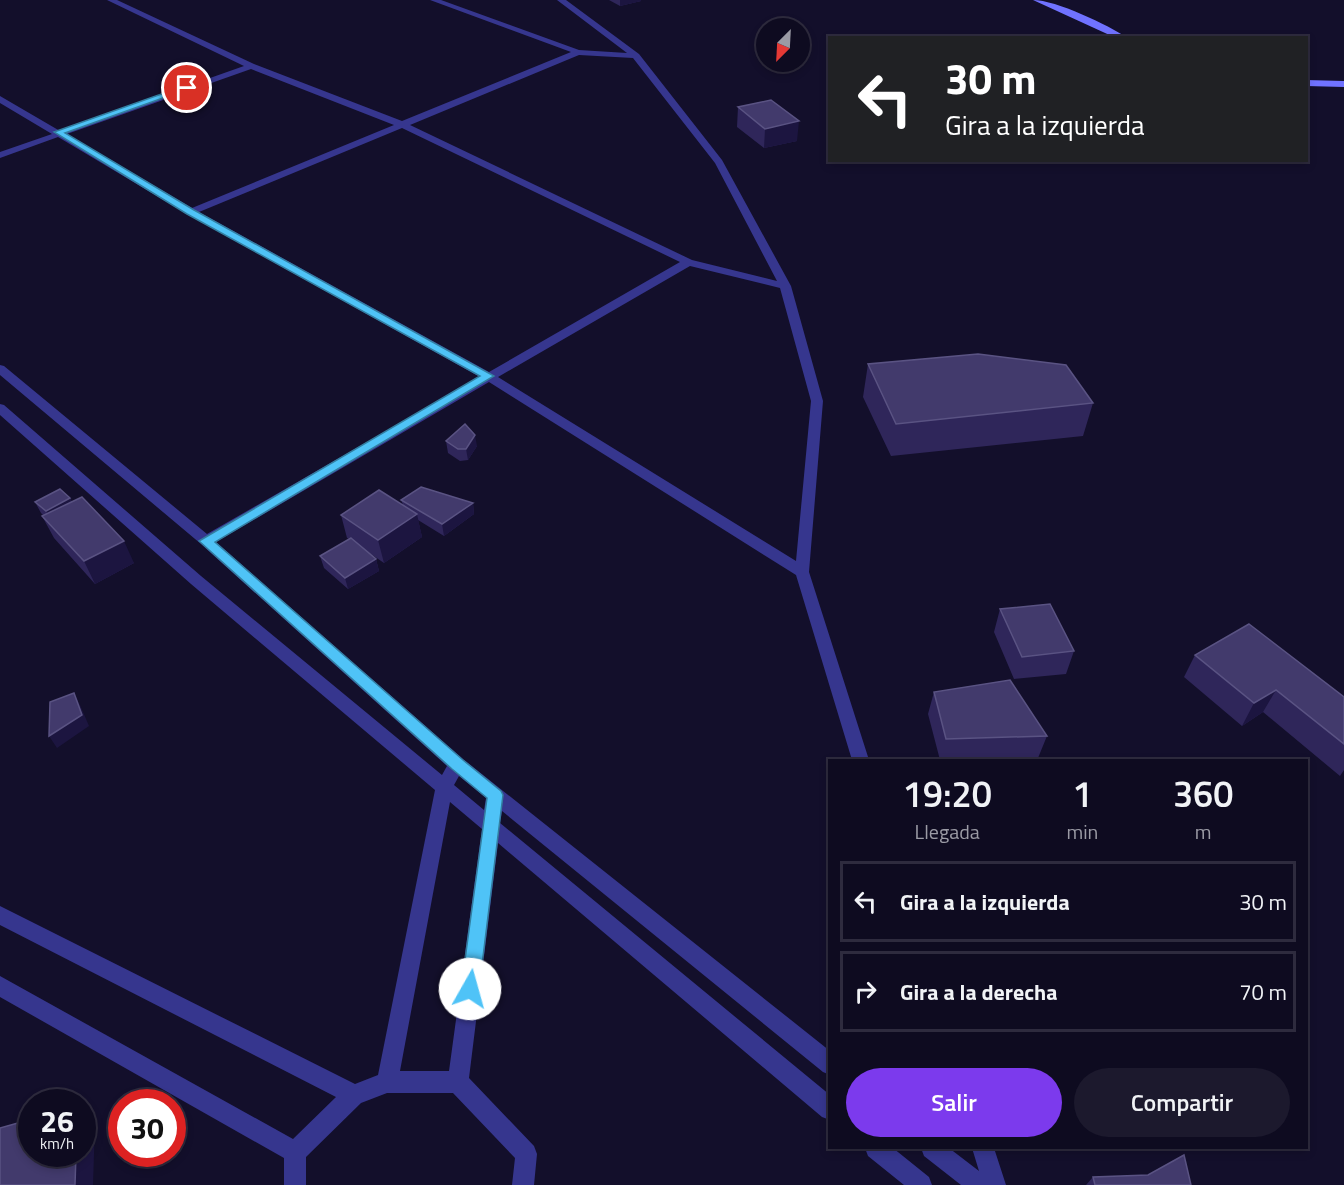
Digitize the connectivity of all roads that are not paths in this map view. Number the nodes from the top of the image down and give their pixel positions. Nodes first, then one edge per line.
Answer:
1 (111, 0) edge
2 (434, 0) edge
3 (561, 0) edge
4 (1037, 0) edge
5 (1120, 36) edge
6 (579, 52) junction
7 (636, 56) junction
8 (251, 66) junction
9 (1308, 83) edge
10 (1344, 84) edge
11 (0, 99) edge
12 (403, 125) junction
13 (58, 132) junction
14 (0, 155) edge
15 (190, 212) junction
16 (688, 262) junction
17 (785, 286) junction
18 (0, 369) edge
19 (489, 376) junction
20 (0, 408) edge
21 (206, 541) junction
22 (802, 572) junction
23 (861, 759) edge
24 (457, 765) junction
25 (444, 788) junction
26 (495, 795) junction
27 (490, 826) junction
28 (0, 915) edge
29 (0, 986) edge
30 (828, 1063) edge
31 (387, 1082) junction
32 (458, 1082) junction
33 (354, 1095) junction
34 (828, 1107) edge
35 (877, 1149) edge
36 (933, 1149) edge
37 (983, 1149) edge
38 (295, 1152) junction
39 (295, 1185) edge
40 (523, 1185) edge
41 (921, 1185) edge
42 (979, 1185) edge
43 (995, 1185) edge

1 - 8 street
2 - 6 street
3 - 7 street
4 - 5 street
6 - 7 street
6 - 12 street
7 - 17 street
8 - 12 street
8 - 13 street
9 - 10 street
11 - 13 street
12 - 15 street
12 - 16 street
13 - 14 street
13 - 15 street
15 - 19 street
16 - 17 street
16 - 19 street
17 - 22 street
18 - 21 street
19 - 21 street
19 - 22 street
20 - 25 street
21 - 24 street
22 - 23 street
24 - 25 street
24 - 26 street
25 - 27 street
25 - 31 street
26 - 27 street
26 - 30 street
27 - 32 street
27 - 34 street
28 - 33 street
29 - 38 street
31 - 32 street
31 - 33 street
32 - 40 street
33 - 38 street
35 - 41 street
36 - 42 street
37 - 43 street
38 - 39 street

